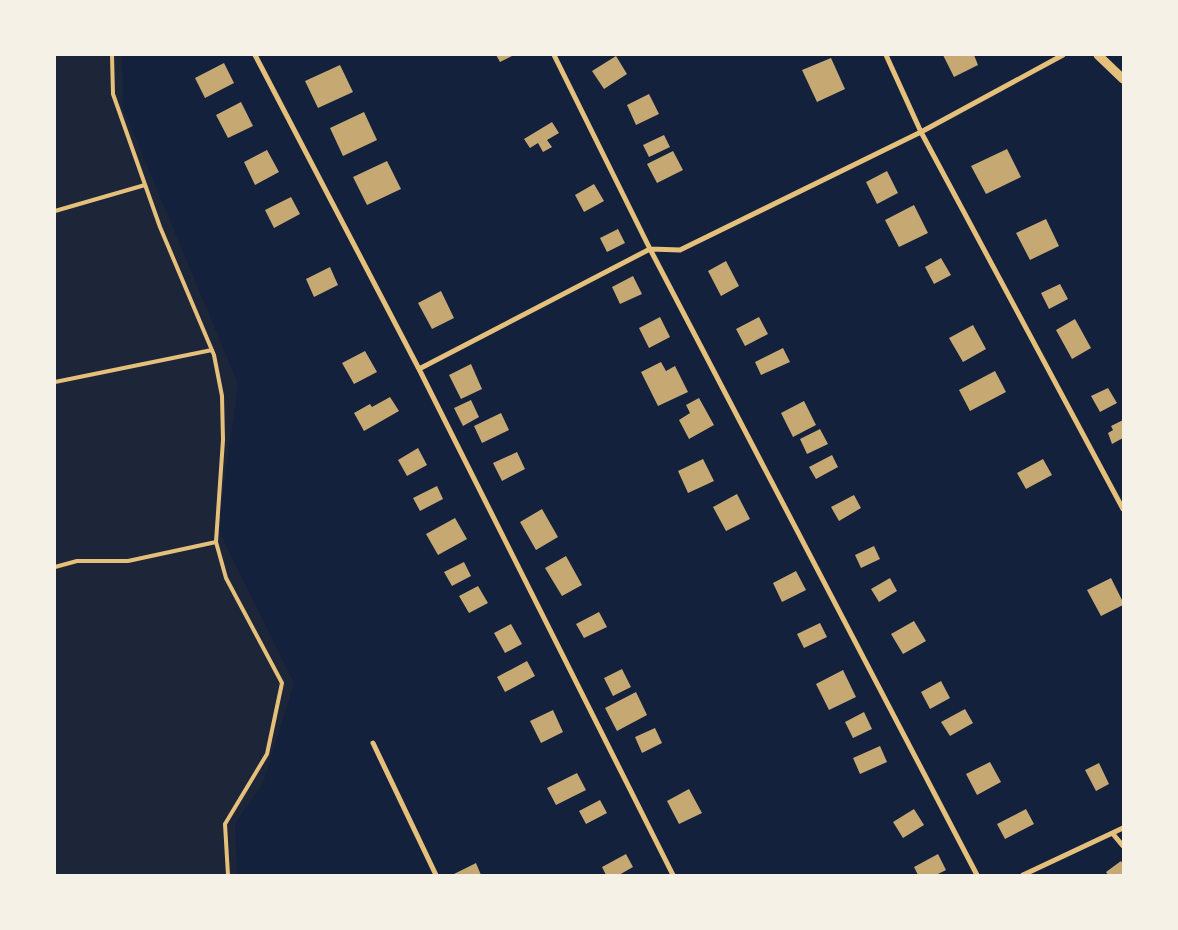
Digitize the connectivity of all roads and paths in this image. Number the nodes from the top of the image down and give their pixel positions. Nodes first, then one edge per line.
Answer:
1 (112, 55) edge
2 (255, 55) edge
3 (554, 55) edge
4 (886, 55) edge
5 (1063, 55) edge
6 (1098, 55) edge
7 (1123, 79) edge
8 (921, 132) junction
9 (146, 185) junction
10 (55, 211) edge
11 (650, 249) junction
12 (212, 350) junction
13 (419, 369) junction
14 (55, 382) edge
15 (1123, 509) edge
16 (216, 542) junction
17 (55, 567) edge
18 (373, 744) dead end
19 (1123, 828) edge
20 (1113, 834) junction
21 (1123, 846) edge
22 (228, 875) edge
23 (436, 875) edge
24 (674, 875) edge
25 (977, 875) edge
26 (1023, 875) edge

1 - 9 lane
2 - 13 street
3 - 11 street
4 - 8 street
5 - 8 street
6 - 7 street
8 - 11 street
8 - 15 street
9 - 10 lane
9 - 12 lane
11 - 13 street
11 - 25 street
12 - 14 lane
12 - 16 lane
13 - 24 street
16 - 17 lane
16 - 22 lane
18 - 23 street
19 - 20 street
20 - 21 street
20 - 26 street

